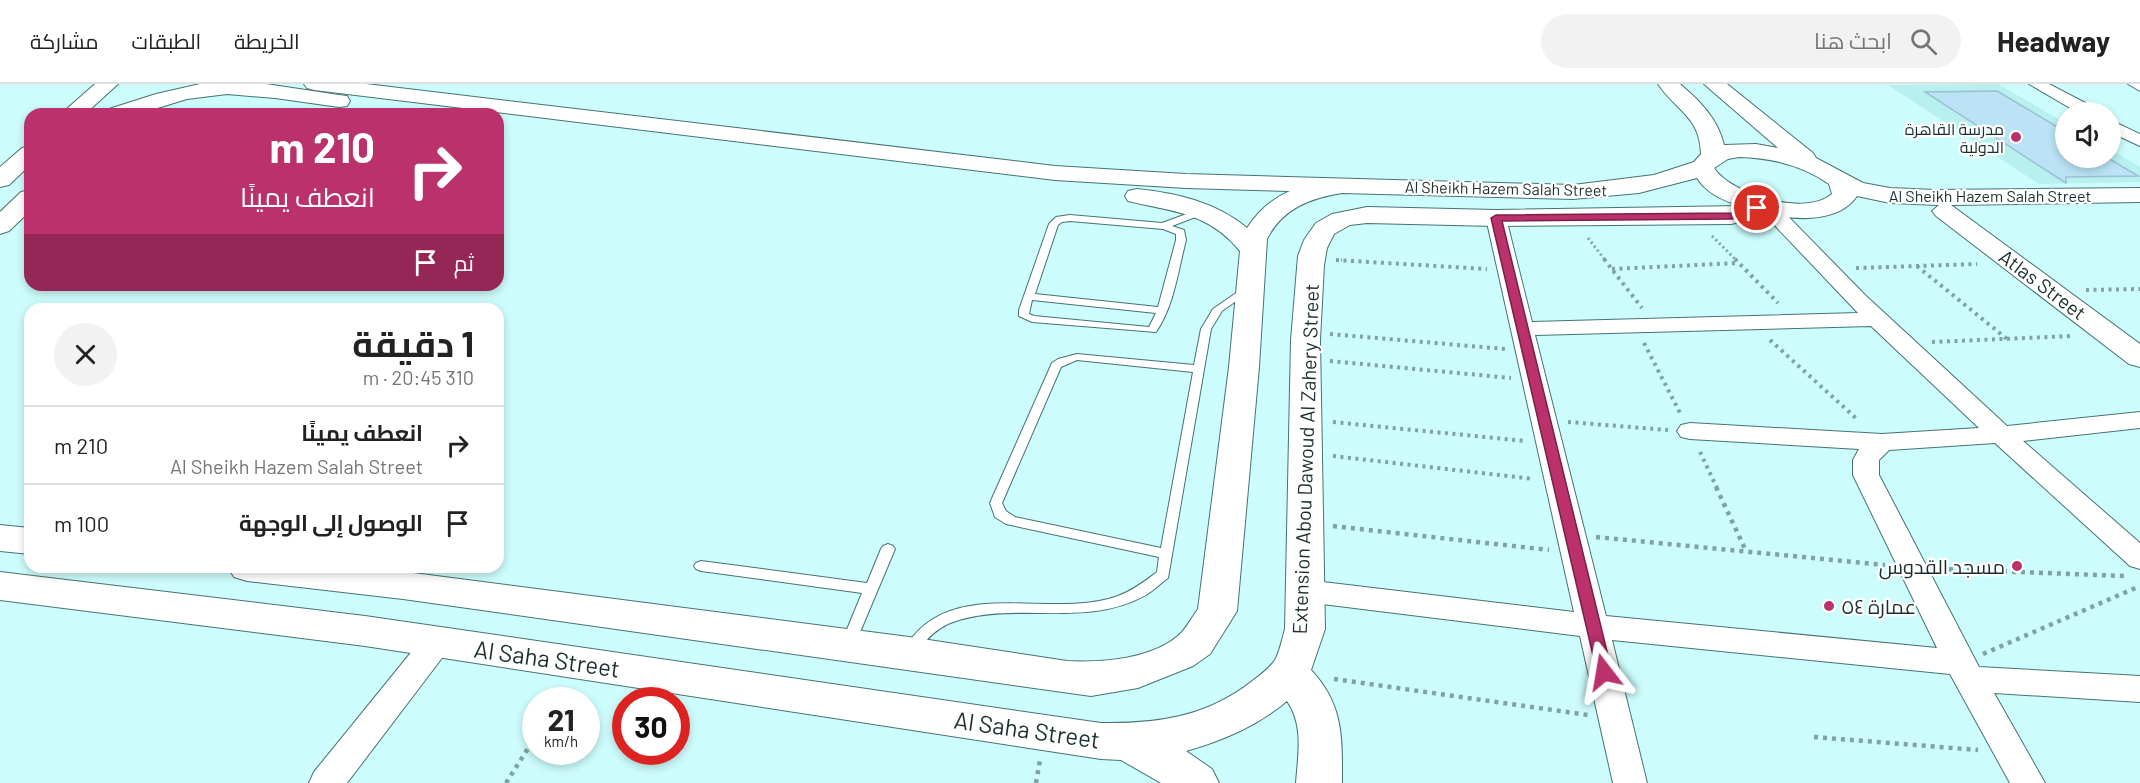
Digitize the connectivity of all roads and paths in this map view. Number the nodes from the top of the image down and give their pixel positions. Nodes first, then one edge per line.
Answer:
1 (150, 84) edge
2 (314, 84) edge
3 (1668, 84) edge
4 (1714, 84) edge
5 (2037, 84) edge
6 (100, 86) edge
7 (197, 87) edge
8 (2070, 102) edge
9 (78, 108) edge
10 (124, 108) edge
11 (134, 108) edge
12 (397, 108) edge
13 (504, 122) edge
14 (2121, 131) edge
15 (2140, 141) edge
16 (24, 158) edge
17 (1708, 161) junction
18 (1815, 166) junction
19 (0, 180) edge
20 (1225, 182) junction
21 (1344, 185) junction
22 (1842, 193) junction
23 (2140, 195) edge
24 (24, 203) edge
25 (1764, 206) junction
26 (2140, 206) edge
27 (1976, 210) junction
28 (1203, 211) junction
29 (1945, 211) junction
30 (1692, 216) junction
31 (1496, 218) junction
32 (1573, 218) junction
33 (0, 226) edge
34 (1164, 226) junction
35 (1252, 249) junction
36 (1312, 259) junction
37 (2014, 262) junction
38 (1738, 263) junction
39 (1916, 266) junction
40 (1611, 269) junction
41 (1824, 269) junction
42 (1509, 270) junction
43 (1250, 286) junction
44 (2140, 289) edge
45 (2085, 290) junction
46 (1029, 297) junction
47 (1162, 310) junction
48 (1874, 319) junction
49 (1795, 320) junction
50 (1750, 321) junction
51 (1645, 325) junction
52 (2140, 330) edge
53 (2108, 334) junction
54 (2007, 339) junction
55 (1525, 340) junction
56 (1900, 344) junction
57 (1306, 345) junction
58 (2140, 358) edge
59 (1199, 369) junction
60 (1535, 381) junction
61 (1305, 419) junction
62 (2140, 420) edge
63 (1690, 431) junction
64 (1547, 432) junction
65 (2002, 435) junction
66 (1882, 442) junction
67 (1305, 453) junction
68 (1559, 482) junction
69 (1305, 523) junction
70 (0, 538) edge
71 (24, 540) edge
72 (1574, 544) junction
73 (888, 549) dead end
74 (1747, 552) junction
75 (1166, 554) junction
76 (701, 566) dead end
77 (1913, 567) junction
78 (2134, 568) edge
79 (297, 573) edge
80 (338, 578) junction
81 (403, 585) junction
82 (0, 586) edge
83 (2140, 586) edge
84 (871, 589) junction
85 (1306, 591) junction
86 (297, 623) junction
87 (1593, 626) junction
88 (365, 631) junction
89 (436, 642) junction
90 (848, 645) junction
91 (909, 653) junction
92 (1965, 671) junction
93 (1288, 673) junction
94 (2140, 689) edge
95 (1615, 718) junction
96 (1814, 737) dead end
97 (1127, 742) junction
98 (2011, 753) junction
99 (522, 758) edge
100 (326, 783) edge
101 (506, 783) edge
102 (1196, 783) edge
103 (1319, 783) edge
104 (1630, 783) edge
105 (2028, 783) edge

1 - 10 street
2 - 20 street
3 - 17 street
4 - 18 street
5 - 8 street
6 - 9 street
7 - 11 street
7 - 12 street
13 - 28 street
14 - 15 street
16 - 19 street
17 - 18 street, Al Sheikh Hazem Salah Street
17 - 21 street, Al Sheikh Hazem Salah Street
17 - 25 street
18 - 22 street
20 - 21 street
20 - 28 street
21 - 35 street
22 - 23 street, Al Sheikh Hazem Salah Street
22 - 25 street
22 - 29 street, Al Sheikh Hazem Salah Street
24 - 33 street
25 - 30 street, Al Sheikh Hazem Salah Street
25 - 41 street
26 - 27 street, Al Sheikh Hazem Salah Street
27 - 29 street, Al Sheikh Hazem Salah Street
27 - 45 street, Atlas Street
28 - 34 lane
28 - 35 street
29 - 37 street, Atlas Street
30 - 32 street, Al Sheikh Hazem Salah Street
30 - 38 path
31 - 32 street, Al Sheikh Hazem Salah Street
31 - 36 street, Extension Abou Dawoud Al Zahery Street
31 - 42 street
32 - 40 path
34 - 46 lane
34 - 47 lane
35 - 43 street
36 - 42 path
36 - 57 street, Extension Abou Dawoud Al Zahery Street
37 - 39 path
37 - 53 street, Atlas Street
38 - 40 path
38 - 49 path
39 - 41 path
39 - 54 path
40 - 51 path
41 - 48 street
42 - 55 street
43 - 59 lane
43 - 91 street
44 - 45 path
45 - 52 street, Atlas Street
46 - 47 lane
46 - 47 lane
48 - 49 street
48 - 56 street
49 - 50 street
50 - 51 street
50 - 66 path
51 - 55 street
51 - 63 path
53 - 54 path
53 - 58 street, Atlas Street
54 - 56 path
55 - 57 path
55 - 60 street
56 - 65 street
57 - 60 path
57 - 61 street, Extension Abou Dawoud Al Zahery Street
59 - 75 lane
59 - 75 lane
60 - 64 street
61 - 64 path
61 - 67 street, Extension Abou Dawoud Al Zahery Street
62 - 65 street
63 - 64 path
63 - 66 street
63 - 74 path
64 - 68 street
65 - 66 street
65 - 78 street
66 - 77 street
67 - 68 path
67 - 69 street, Extension Abou Dawoud Al Zahery Street
68 - 72 street
69 - 72 path
69 - 85 street, Extension Abou Dawoud Al Zahery Street
70 - 71 street
72 - 74 path
72 - 87 street
73 - 84 lane
74 - 77 path
75 - 91 lane
76 - 84 lane
77 - 78 path
77 - 92 street
79 - 80 street
80 - 81 street
80 - 86 street
81 - 88 street
81 - 90 street
82 - 86 street, Al Saha Street
83 - 92 path
84 - 90 lane
85 - 87 street
85 - 93 street, Extension Abou Dawoud Al Zahery Street
86 - 88 street, Al Saha Street
87 - 92 street
87 - 95 street
88 - 89 street, Al Saha Street
89 - 97 street, Al Saha Street
89 - 100 street
90 - 91 street
92 - 94 street
92 - 98 street
93 - 95 path
93 - 97 street, Al Saha Street
93 - 103 street
95 - 104 street
96 - 98 path
97 - 102 street
98 - 105 street
99 - 101 path

